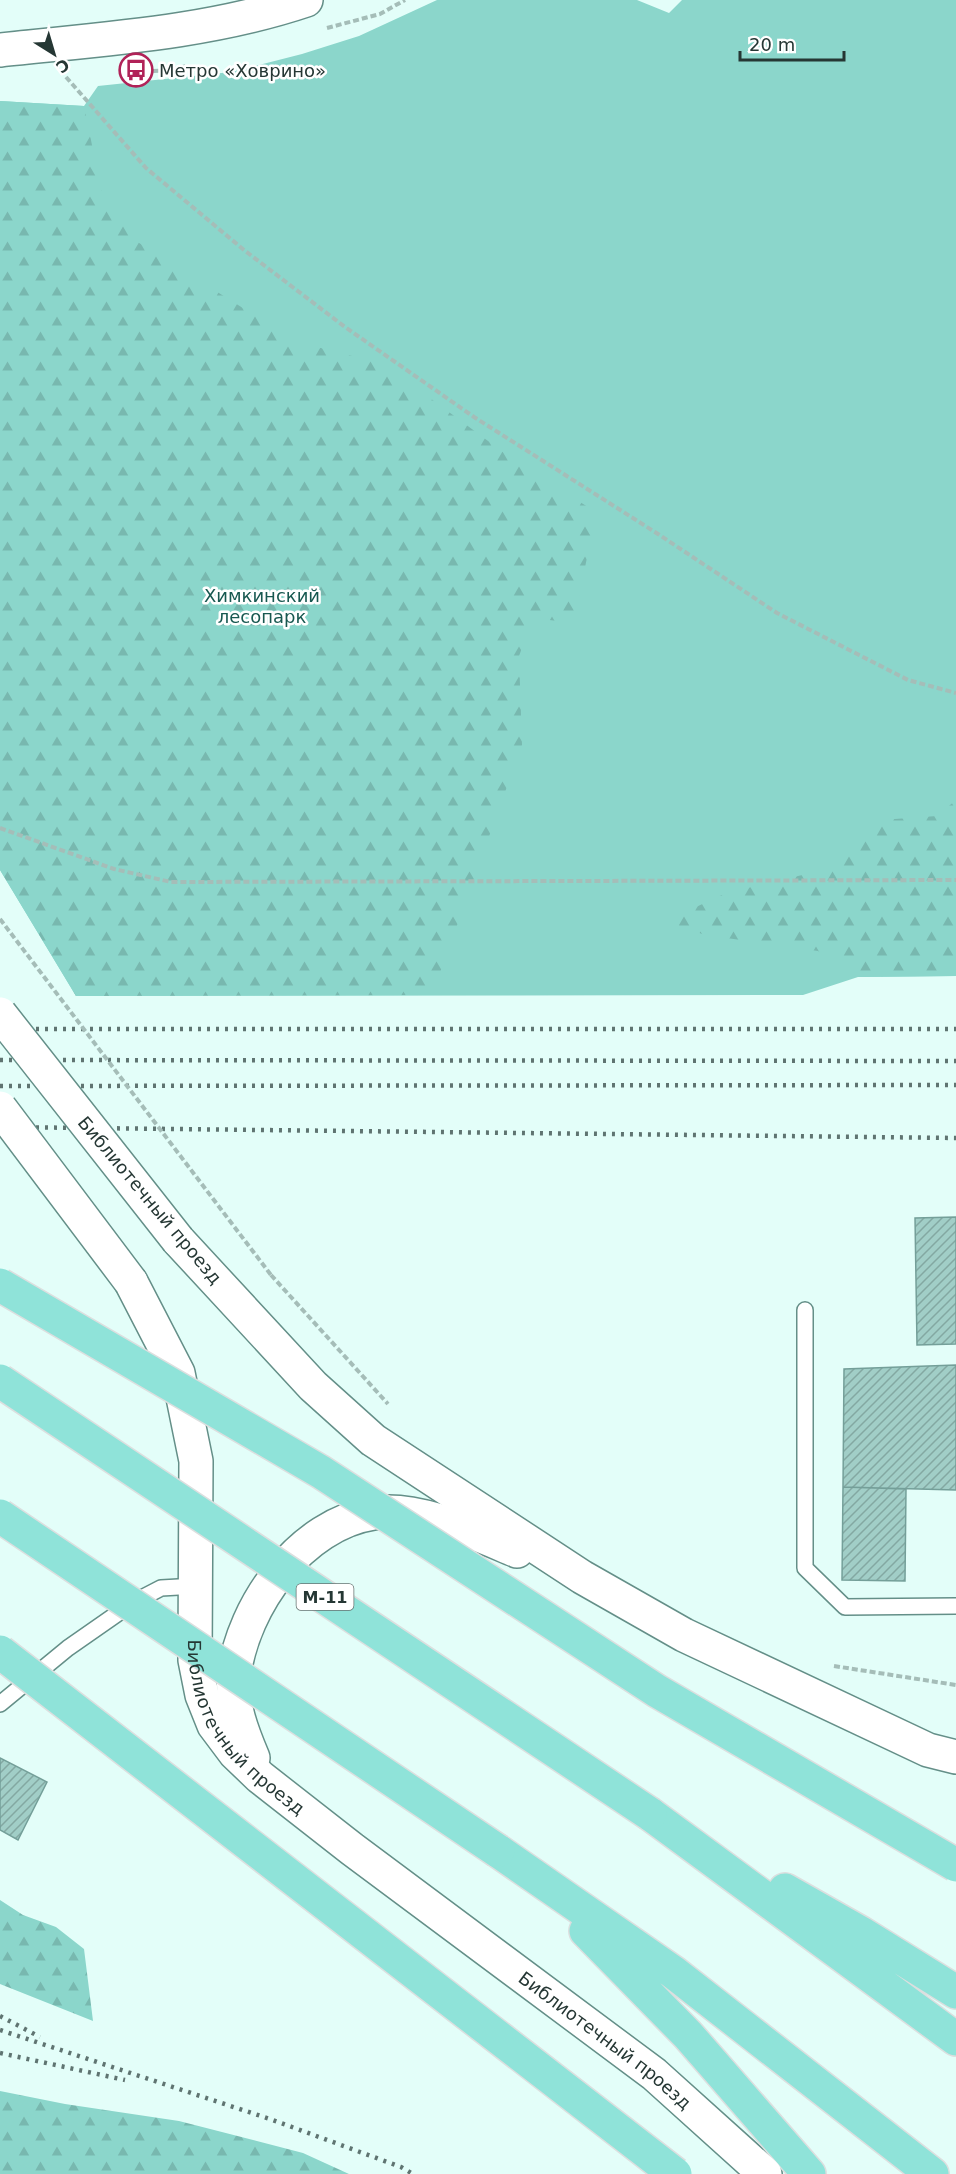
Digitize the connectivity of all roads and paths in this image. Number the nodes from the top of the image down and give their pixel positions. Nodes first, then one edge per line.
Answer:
1 (306, 0) edge
2 (0, 50) edge
3 (64, 75) dead end
4 (956, 693) edge
5 (0, 828) edge
6 (956, 880) edge
7 (0, 919) edge
8 (0, 1014) edge
9 (0, 1108) edge
10 (0, 1286) edge
11 (805, 1310) dead end
12 (0, 1381) edge
13 (391, 1407) dead end
14 (0, 1516) edge
15 (582, 1577) junction
16 (196, 1586) junction
17 (956, 1606) edge
18 (0, 1652) edge
19 (831, 1665) dead end
20 (956, 1685) edge
21 (0, 1704) edge
22 (956, 1757) edge
23 (260, 1777) junction
24 (650, 1814) junction
25 (498, 1851) junction
26 (956, 1865) edge
27 (956, 1992) edge
28 (956, 2039) edge
29 (675, 2174) edge
30 (765, 2174) edge
31 (809, 2174) edge
32 (932, 2174) edge

1 - 2 main road
3 - 4 path
5 - 6 path
7 - 13 path, bridge
8 - 15 main road, Библиотечный проезд, bridge
9 - 16 main road, Библиотечный проезд, bridge
10 - 26 main road, bridge
11 - 17 lane
12 - 24 main road, М-11, bridge
14 - 25 main road, bridge
15 - 22 main road, Библиотечный проезд
15 - 23 main road
16 - 21 lane
16 - 23 main road, Библиотечный проезд
18 - 29 main road, bridge
19 - 20 path
23 - 30 main road, Библиотечный проезд
24 - 27 main road
24 - 28 main road
25 - 31 main road
25 - 32 main road

